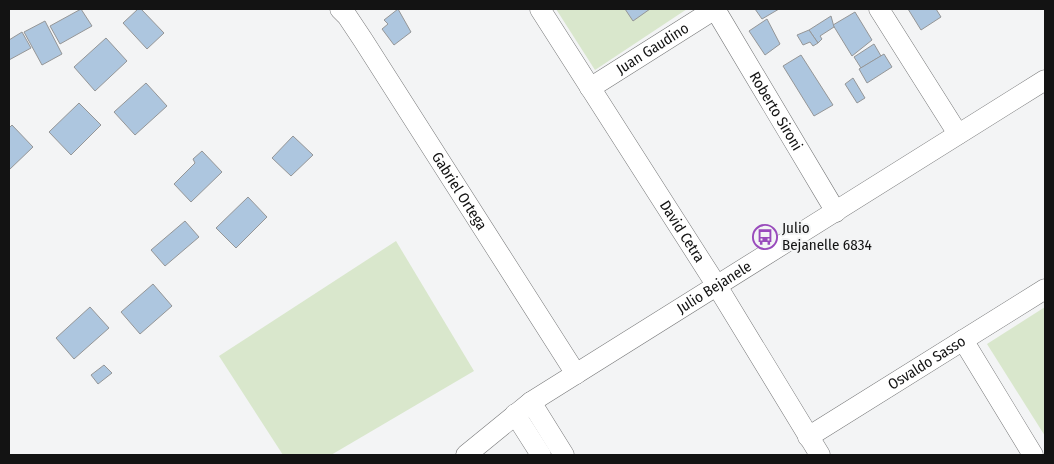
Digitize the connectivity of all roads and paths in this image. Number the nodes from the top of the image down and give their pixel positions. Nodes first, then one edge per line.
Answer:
1 (540, 9) edge
2 (715, 9) edge
3 (879, 9) edge
4 (347, 11) edge
5 (1045, 80) edge
6 (590, 88) junction
7 (958, 134) junction
8 (836, 212) junction
9 (717, 286) junction
10 (1045, 289) edge
11 (962, 340) junction
12 (576, 374) junction
13 (531, 402) junction
14 (516, 414) junction
15 (808, 437) junction
16 (466, 455) edge
17 (541, 455) edge
18 (564, 455) edge
19 (820, 455) edge
20 (1034, 455) edge

1 - 6 street, David Cetra
2 - 6 street, Juan Gaudino
2 - 8 street, Roberto Sironi
3 - 7 street
4 - 12 street, Gabriel Ortega
5 - 7 street, Julio Bejanele
6 - 9 street, David Cetra
7 - 8 street, Julio Bejanele
8 - 9 street, Julio Bejanele
9 - 12 street, Julio Bejanele
9 - 15 street, David Cetra
10 - 11 street, Osvaldo Sasso
11 - 15 street, Osvaldo Sasso
11 - 20 street
12 - 13 street, Julio Bejanele
13 - 14 street, Julio Bejanele
13 - 18 street
14 - 16 street, Julio Bejanele
14 - 17 street
15 - 19 street, David Cetra

